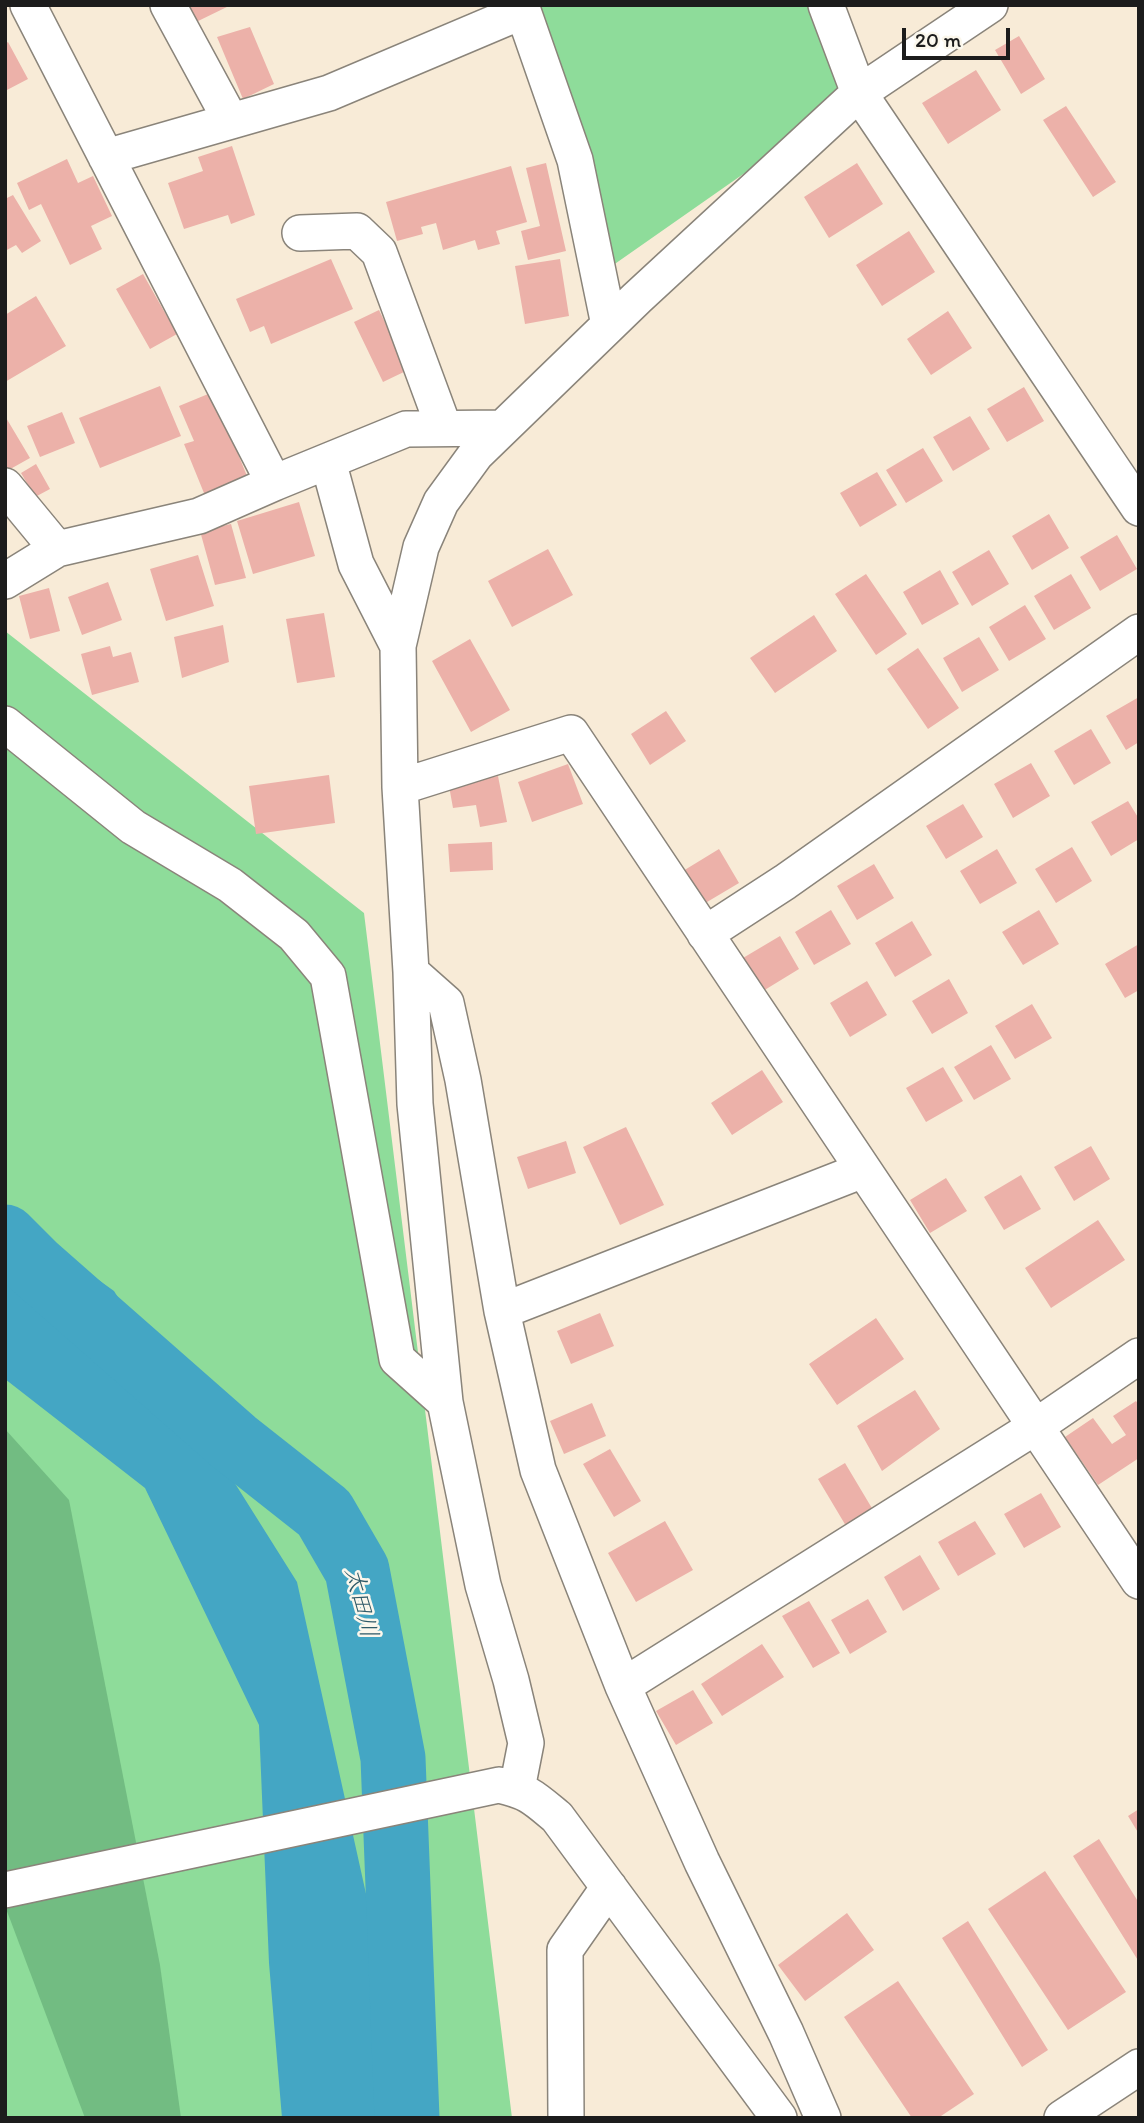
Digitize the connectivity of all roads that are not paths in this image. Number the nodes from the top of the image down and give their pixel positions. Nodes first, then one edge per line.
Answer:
1 (28, 5) edge
2 (169, 5) edge
3 (826, 5) edge
4 (990, 5) edge
5 (522, 8) edge
6 (859, 93) junction
7 (231, 121) junction
8 (106, 157) junction
9 (300, 233) dead end
10 (609, 325) junction
11 (444, 428) junction
12 (502, 428) junction
13 (328, 461) junction
14 (274, 483) junction
15 (5, 486) edge
16 (1139, 508) edge
17 (57, 549) junction
18 (5, 581) edge
19 (1139, 632) edge
20 (398, 646) junction
21 (5, 724) edge
22 (400, 787) junction
23 (705, 934) junction
24 (411, 972) junction
25 (863, 1170) junction
26 (502, 1311) junction
27 (1139, 1356) edge
28 (445, 1402) junction
29 (1035, 1427) junction
30 (1139, 1581) edge
31 (623, 1686) junction
32 (508, 1787) junction
33 (610, 1887) junction
34 (5, 1890) edge
35 (1139, 2067) edge
36 (566, 2118) edge
37 (779, 2118) edge
38 (823, 2118) edge
39 (1062, 2118) edge

1 - 8 street
2 - 7 street
3 - 6 street
4 - 6 street
5 - 7 street
5 - 10 street
6 - 10 street
6 - 16 street
7 - 8 street
8 - 14 street
9 - 11 street
10 - 12 street
11 - 12 street
11 - 13 street
12 - 20 street
13 - 14 street
13 - 20 street
14 - 17 street
15 - 17 street
17 - 18 street
19 - 23 street
20 - 22 street
21 - 28 street
22 - 23 street
22 - 24 street
23 - 25 street
24 - 26 street
24 - 28 street
25 - 26 street
25 - 29 street
26 - 31 street
27 - 29 street
28 - 32 street
29 - 30 street
29 - 31 street
31 - 38 street
32 - 33 street
32 - 34 street
33 - 36 street
33 - 37 street
35 - 39 street

